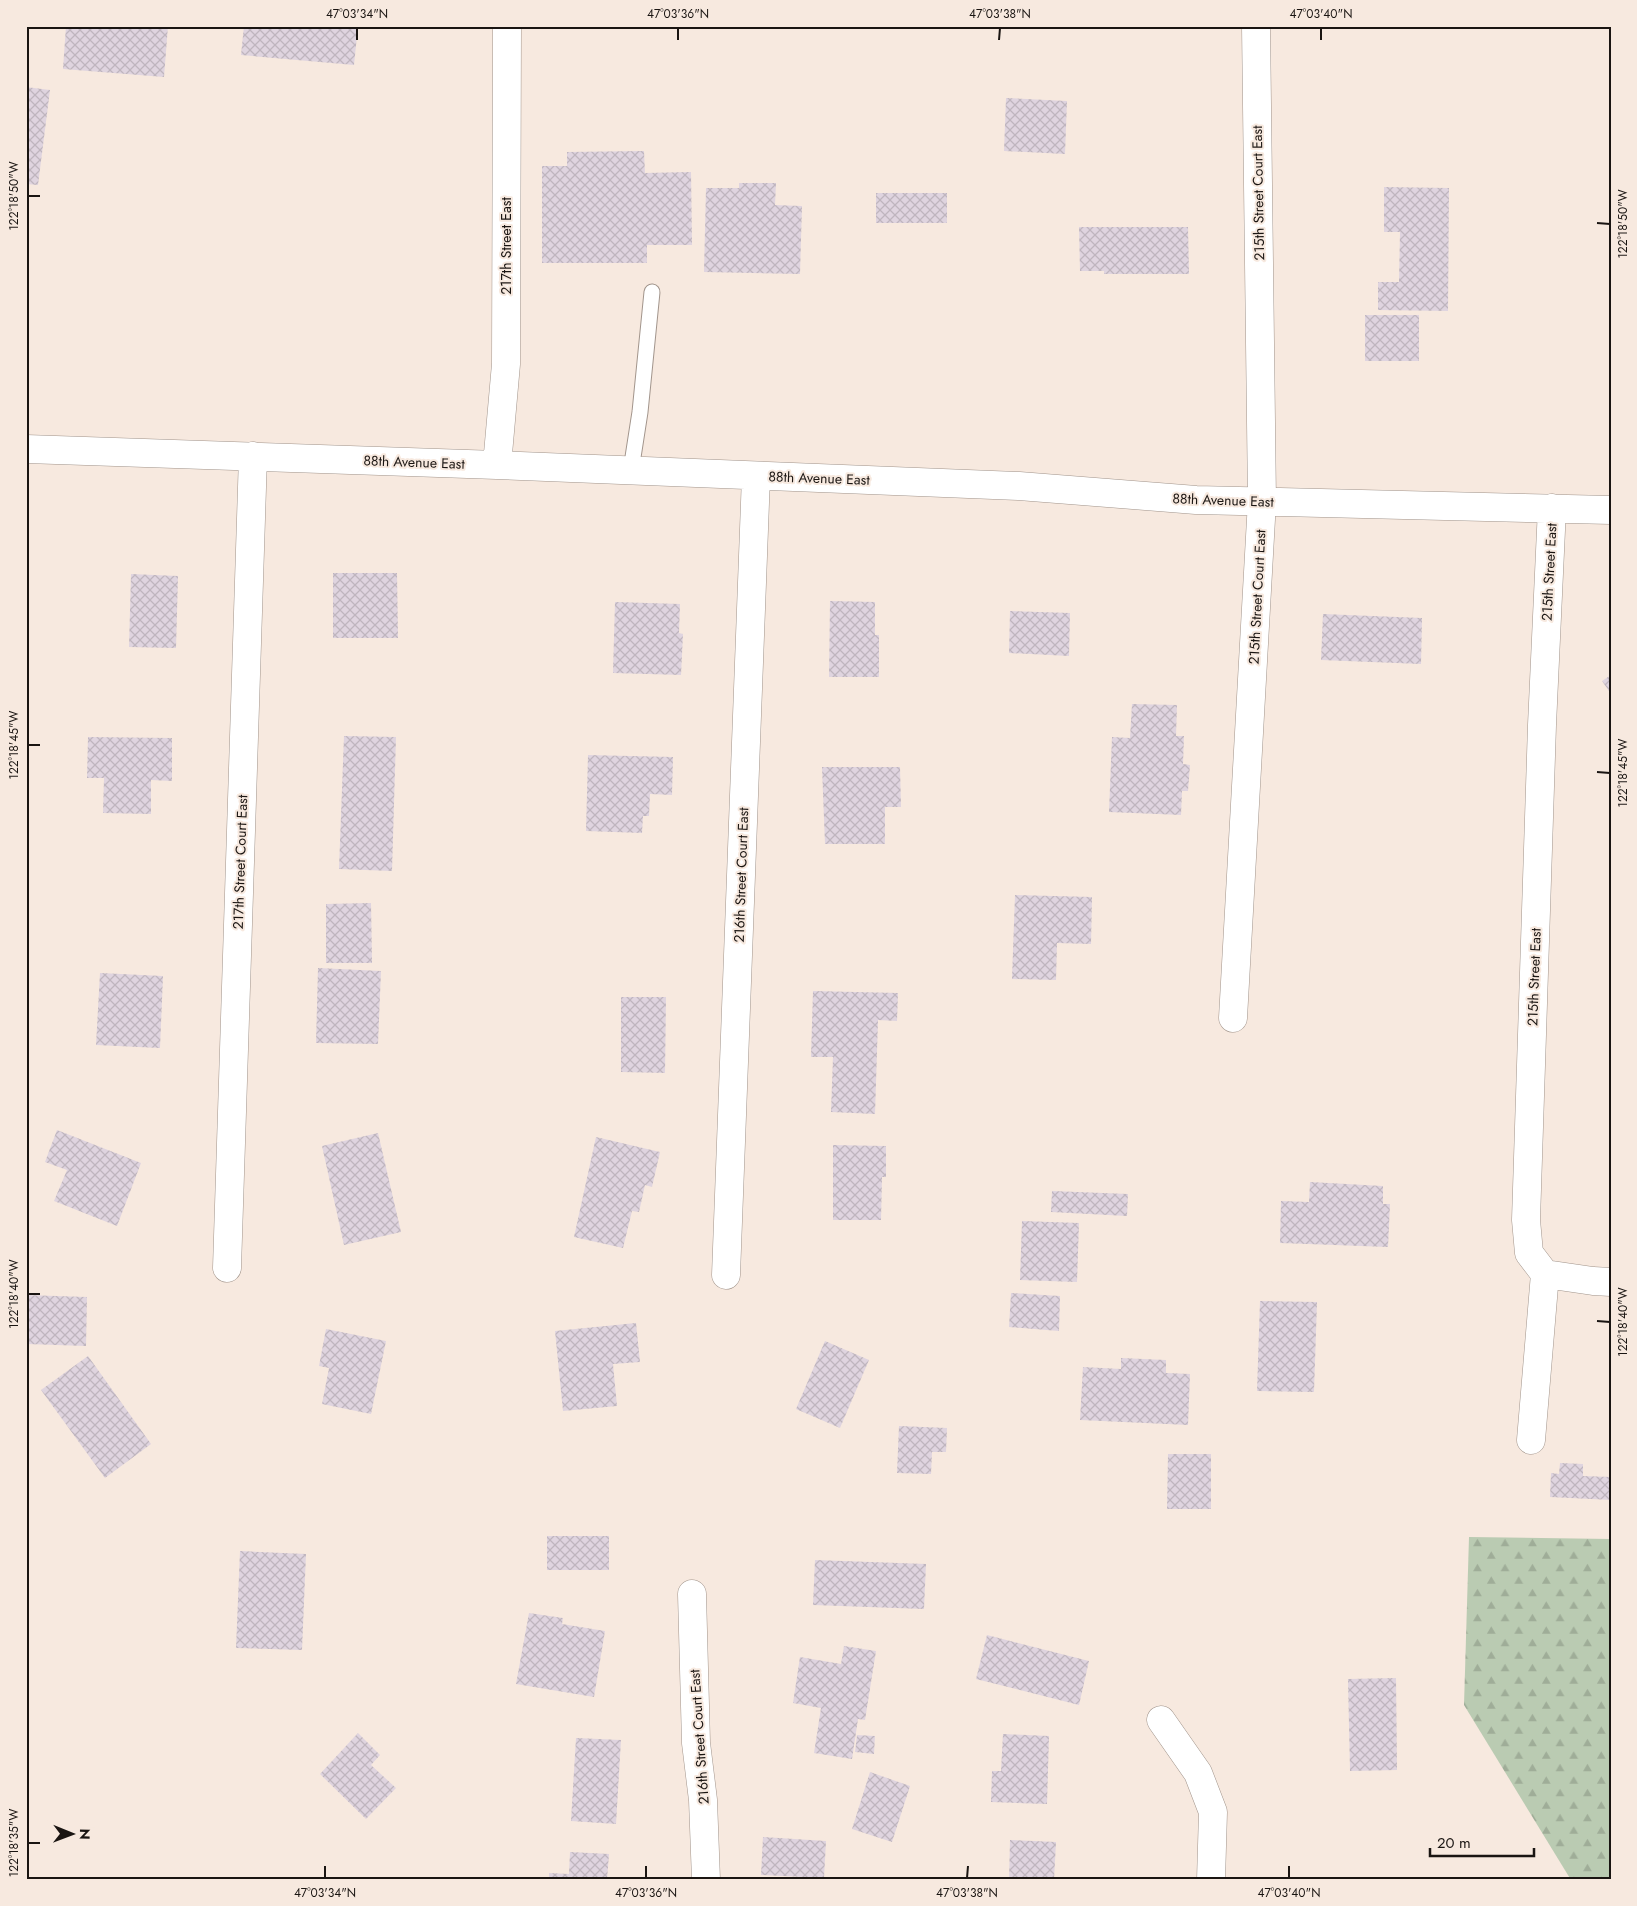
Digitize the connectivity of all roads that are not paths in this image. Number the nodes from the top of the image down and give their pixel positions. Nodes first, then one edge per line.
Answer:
1 (508, 26) edge
2 (1256, 26) edge
3 (652, 292) dead end
4 (26, 449) edge
5 (253, 456) junction
6 (497, 465) junction
7 (631, 470) junction
8 (756, 476) junction
9 (1262, 501) junction
10 (1552, 508) junction
11 (1611, 510) edge
12 (1232, 1018) dead end
13 (227, 1268) dead end
14 (1545, 1274) junction
15 (726, 1275) dead end
16 (1611, 1282) edge
17 (1531, 1440) dead end
18 (692, 1594) dead end
19 (1161, 1720) dead end
20 (706, 1880) edge
21 (1211, 1880) edge

1 - 6 street, 217th Street East
2 - 9 street, 215th Street Court East
3 - 7 lane
4 - 5 street, 88th Avenue East
5 - 6 street, 88th Avenue East
5 - 13 street, 217th Street Court East
6 - 7 street, 88th Avenue East
7 - 8 street, 88th Avenue East
8 - 9 street, 88th Avenue East
8 - 15 street, 216th Street Court East
9 - 10 street, 88th Avenue East
9 - 12 street, 215th Street Court East
10 - 11 street, 88th Avenue East
10 - 14 street, 215th Street East
14 - 16 street
14 - 17 street
18 - 20 street, 216th Street Court East
19 - 21 street

